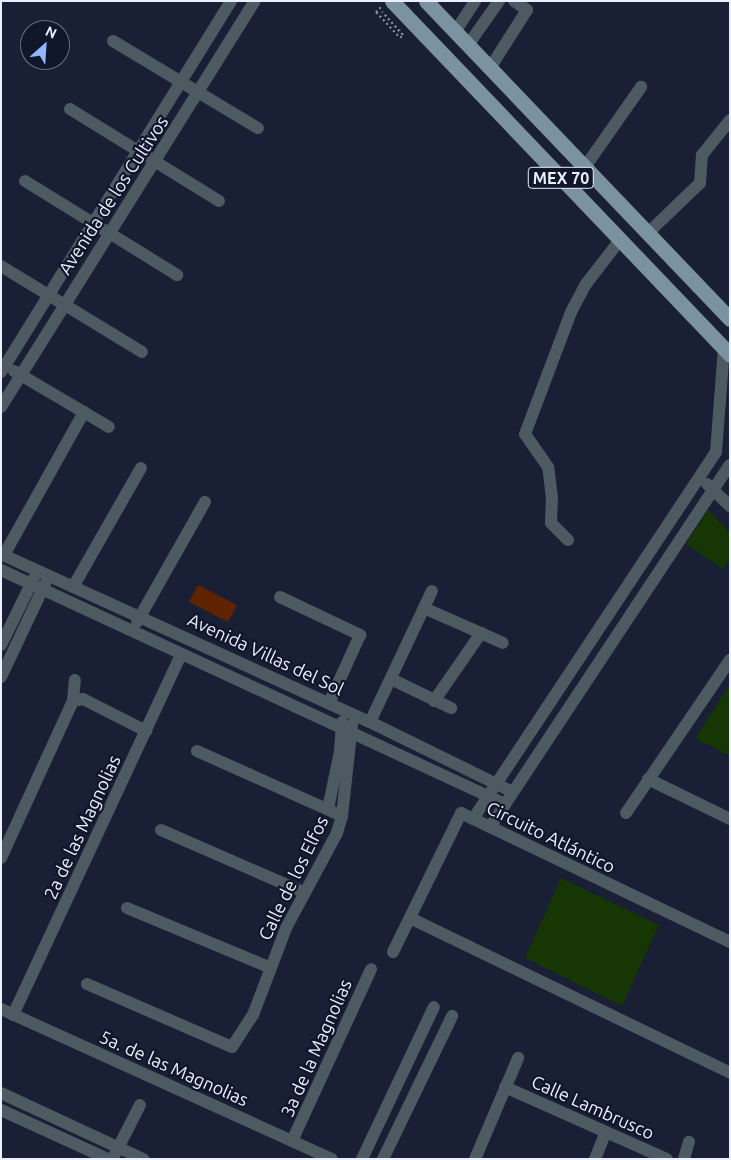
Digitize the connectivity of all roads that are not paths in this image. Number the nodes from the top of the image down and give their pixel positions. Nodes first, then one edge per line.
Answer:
1 (231, 1) edge
2 (255, 1) edge
3 (392, 1) edge
4 (426, 1) edge
5 (476, 1) edge
6 (500, 1) edge
7 (514, 1) edge
8 (455, 32) junction
9 (113, 42) dead end
10 (468, 45) junction
11 (490, 68) junction
12 (183, 83) junction
13 (641, 87) dead end
14 (199, 93) junction
15 (70, 109) dead end
16 (730, 120) edge
17 (258, 128) dead end
18 (140, 152) junction
19 (155, 162) junction
20 (584, 167) junction
21 (25, 181) dead end
22 (219, 201) dead end
23 (95, 224) junction
24 (109, 233) junction
25 (648, 233) junction
26 (620, 240) junction
27 (1, 266) edge
28 (177, 275) dead end
29 (49, 295) junction
30 (64, 304) junction
31 (730, 319) edge
32 (142, 352) dead end
33 (727, 352) edge
34 (3, 367) edge
35 (20, 374) junction
36 (1, 407) edge
37 (84, 412) junction
38 (109, 427) dead end
39 (716, 452) junction
40 (730, 463) edge
41 (141, 468) dead end
42 (698, 478) junction
43 (714, 488) junction
44 (205, 502) dead end
45 (730, 506) edge
46 (568, 540) dead end
47 (3, 555) edge
48 (1, 570) edge
49 (37, 571) junction
50 (49, 576) junction
51 (30, 584) junction
52 (73, 587) junction
53 (43, 590) junction
54 (432, 591) dead end
55 (280, 597) dead end
56 (614, 606) junction
57 (424, 608) junction
58 (140, 616) junction
59 (629, 616) junction
60 (132, 631) junction
61 (481, 633) junction
62 (503, 643) dead end
63 (1, 645) edge
64 (181, 654) junction
65 (730, 660) edge
66 (1, 677) edge
67 (391, 679) junction
68 (74, 680) dead end
69 (434, 700) junction
70 (73, 701) junction
71 (329, 703) junction
72 (451, 708) dead end
73 (348, 712) junction
74 (370, 722) junction
75 (346, 730) junction
76 (146, 731) junction
77 (197, 751) dead end
78 (648, 779) junction
79 (496, 784) junction
80 (513, 792) junction
81 (488, 796) junction
82 (505, 804) junction
83 (328, 809) junction
84 (626, 814) dead end
85 (342, 816) junction
86 (473, 819) junction
87 (730, 819) edge
88 (490, 827) junction
89 (161, 830) dead end
90 (1, 858) edge
91 (305, 893) junction
92 (127, 908) dead end
93 (410, 918) junction
94 (730, 942) edge
95 (393, 952) dead end
96 (269, 967) junction
97 (371, 969) dead end
98 (86, 984) dead end
99 (434, 1007) dead end
100 (7, 1012) edge
101 (452, 1016) dead end
102 (518, 1058) dead end
103 (730, 1073) edge
104 (396, 1086) junction
105 (505, 1087) junction
106 (1, 1093) edge
107 (414, 1094) junction
108 (140, 1105) dead end
109 (1, 1110) edge
110 (606, 1132) junction
111 (292, 1141) junction
112 (689, 1142) dead end
113 (116, 1153) edge
114 (478, 1158) edge
115 (108, 1159) edge
116 (143, 1159) edge
117 (332, 1159) edge
118 (362, 1159) edge
119 (383, 1159) edge
120 (596, 1159) edge
121 (667, 1159) edge
122 (684, 1159) edge

1 - 12 street, Avenida de los Cultivos
2 - 14 street, Avenida de los Cultivos
3 - 26 main road, MEX 70
4 - 8 main road, MEX 70
5 - 8 street
6 - 10 street
7 - 11 street
8 - 10 main road, MEX 70
9 - 12 street
10 - 11 main road, MEX 70
11 - 20 main road, MEX 70
12 - 14 street
12 - 18 street, Avenida de los Cultivos
13 - 20 street
14 - 17 street
14 - 19 street, Avenida de los Cultivos
15 - 18 street
16 - 25 street
18 - 19 street
18 - 23 street, Avenida de los Cultivos
19 - 22 street
19 - 24 street, Avenida de los Cultivos
20 - 25 main road, MEX 70
21 - 23 street
23 - 24 street
23 - 29 street, Avenida de los Cultivos
24 - 28 street
24 - 30 street, Avenida de los Cultivos
25 - 31 main road, MEX 70
26 - 33 main road, MEX 70
26 - 46 street
27 - 29 street
29 - 30 street
29 - 34 street, Avenida de los Cultivos
30 - 32 street
30 - 35 street, Avenida de los Cultivos
33 - 39 street
34 - 35 street
35 - 36 street, Avenida de los Cultivos
35 - 37 street
37 - 38 street
37 - 47 street
39 - 40 street
39 - 42 street
40 - 43 street
41 - 52 street
42 - 43 street
42 - 56 street
43 - 45 street
43 - 59 street
44 - 58 street
47 - 49 street, Avenida Villas del Sol
48 - 51 street, Avenida Villas del Sol
49 - 50 street, Avenida Villas del Sol
49 - 51 street
50 - 52 street, Avenida Villas del Sol
50 - 53 street
51 - 53 street, Avenida Villas del Sol
51 - 63 street
52 - 58 street, Avenida Villas del Sol
53 - 60 street, Avenida Villas del Sol
53 - 66 street
54 - 57 street
55 - 71 street
56 - 59 street
56 - 79 street
57 - 61 street
57 - 67 street
58 - 60 street
58 - 71 street, Avenida Villas del Sol
59 - 80 street
60 - 64 street, Avenida Villas del Sol
61 - 62 street
61 - 69 street
64 - 75 street, Avenida Villas del Sol
64 - 76 street, 2a de las Magnolias
65 - 78 street
67 - 69 street
67 - 74 street
68 - 70 street
69 - 72 street
70 - 76 street
70 - 90 street
71 - 73 street, Avenida Villas del Sol
73 - 74 street, Avenida Villas del Sol
73 - 75 street, Calle de los Elfos
74 - 79 street, Avenida Villas del Sol
75 - 81 street, Avenida Villas del Sol
75 - 83 street, Calle de los Elfos
75 - 85 street, Calle de los Elfos
76 - 100 street, 2a de las Magnolias
77 - 83 street
78 - 84 street
78 - 87 street
79 - 80 street, Avenida Villas del Sol
79 - 81 street
80 - 82 street
81 - 82 street, Avenida Villas del Sol
81 - 86 street
82 - 88 street
83 - 85 street
85 - 91 street, Calle de los Elfos
86 - 88 street, Circuito Atlántico
86 - 93 street, Circuito Atlántico
88 - 94 street, Circuito Atlántico
89 - 91 street
91 - 96 street, Calle de los Elfos
92 - 96 street
93 - 95 street, Circuito Atlántico
93 - 103 street
96 - 98 street, Calle de los Elfos
97 - 111 street, 3a de la Magnolias
99 - 104 street
100 - 111 street, 5a. de las Magnolias
101 - 107 street
102 - 105 street, Calle Lambrusco
104 - 107 street
104 - 118 street
105 - 110 street, Calle Lambrusco
105 - 114 street, Calle Lambrusco
106 - 113 street
107 - 119 street
108 - 113 street
109 - 115 street
110 - 120 street
110 - 121 street, Calle Lambrusco
111 - 117 street, 5a. de las Magnolias
112 - 122 street
113 - 116 street

